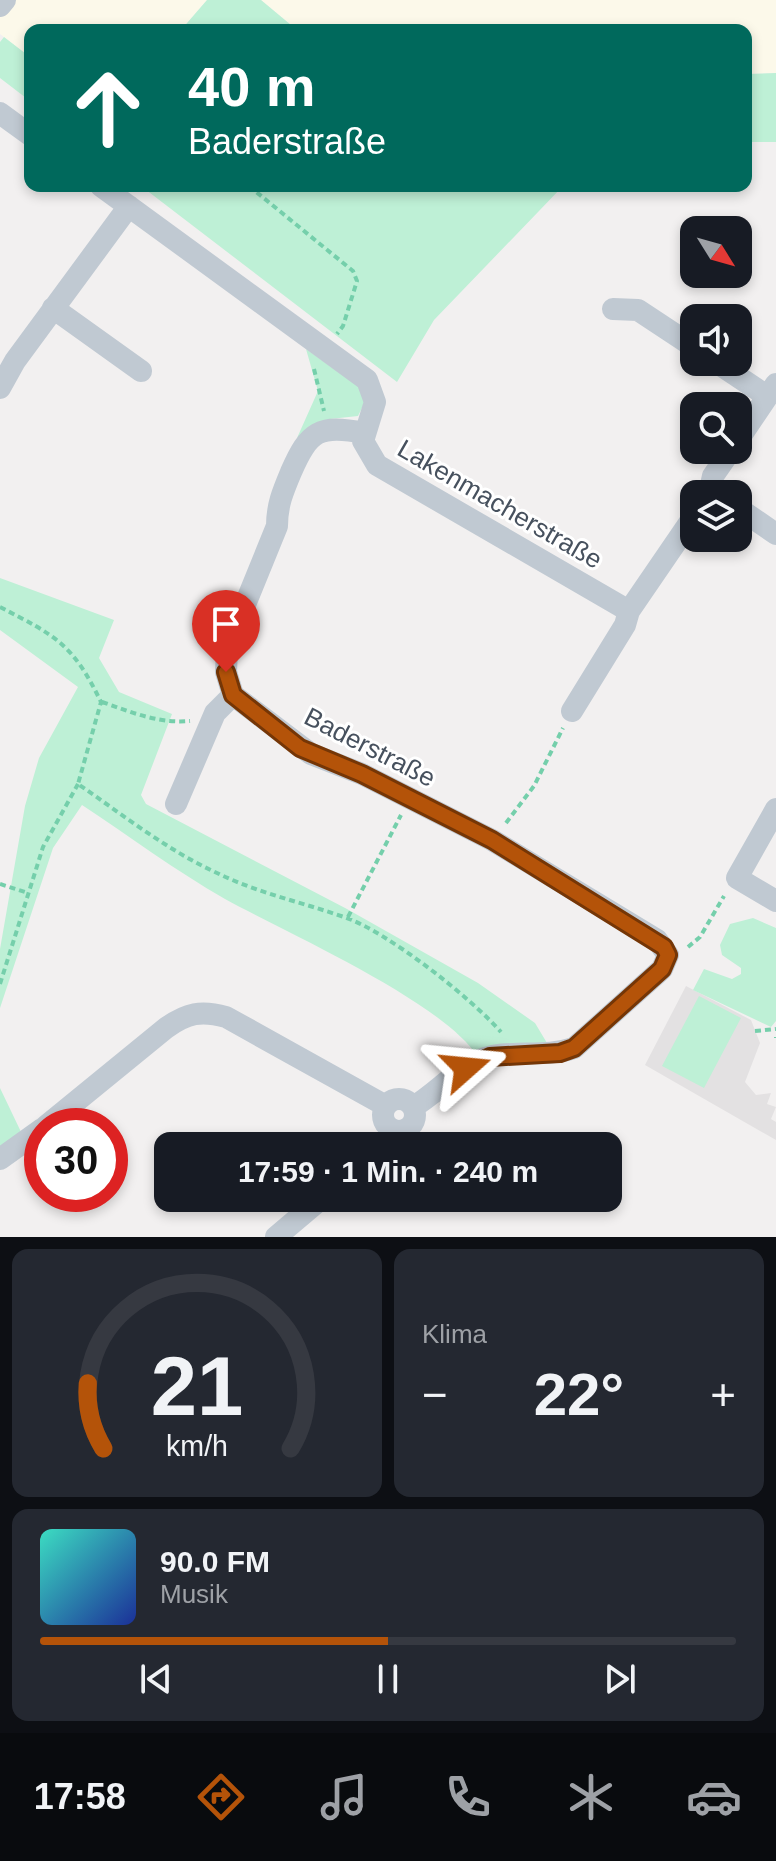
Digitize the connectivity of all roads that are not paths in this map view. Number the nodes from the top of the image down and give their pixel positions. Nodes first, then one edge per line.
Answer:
1 (5, 0) edge
2 (0, 6) edge
3 (0, 113) edge
4 (24, 131) edge
5 (109, 192) edge
6 (129, 206) junction
7 (53, 308) junction
8 (613, 309) dead end
9 (680, 338) edge
10 (141, 371) dead end
11 (744, 376) edge
12 (0, 388) edge
13 (772, 390) edge
14 (752, 419) edge
15 (364, 433) junction
16 (752, 518) edge
17 (776, 534) edge
18 (680, 536) edge
19 (629, 611) junction
20 (233, 695) junction
21 (572, 711) road end
22 (176, 804) dead end
23 (776, 809) edge
24 (776, 901) edge
25 (68, 1108) edge
26 (386, 1127) edge
27 (24, 1142) edge
28 (0, 1159) edge
29 (305, 1212) edge
30 (276, 1237) edge

1 - 2 street
3 - 4 street
5 - 6 street, Lakenmacherstraße
6 - 7 street
6 - 15 street, Lakenmacherstraße
7 - 10 street
7 - 12 street
8 - 9 street
11 - 13 street
13 - 14 street
15 - 19 street, Lakenmacherstraße
15 - 20 street
16 - 17 street
18 - 19 street
19 - 21 street
20 - 22 street
20 - 26 street, Baderstraße
23 - 24 street
25 - 26 street
27 - 28 street
29 - 30 street

